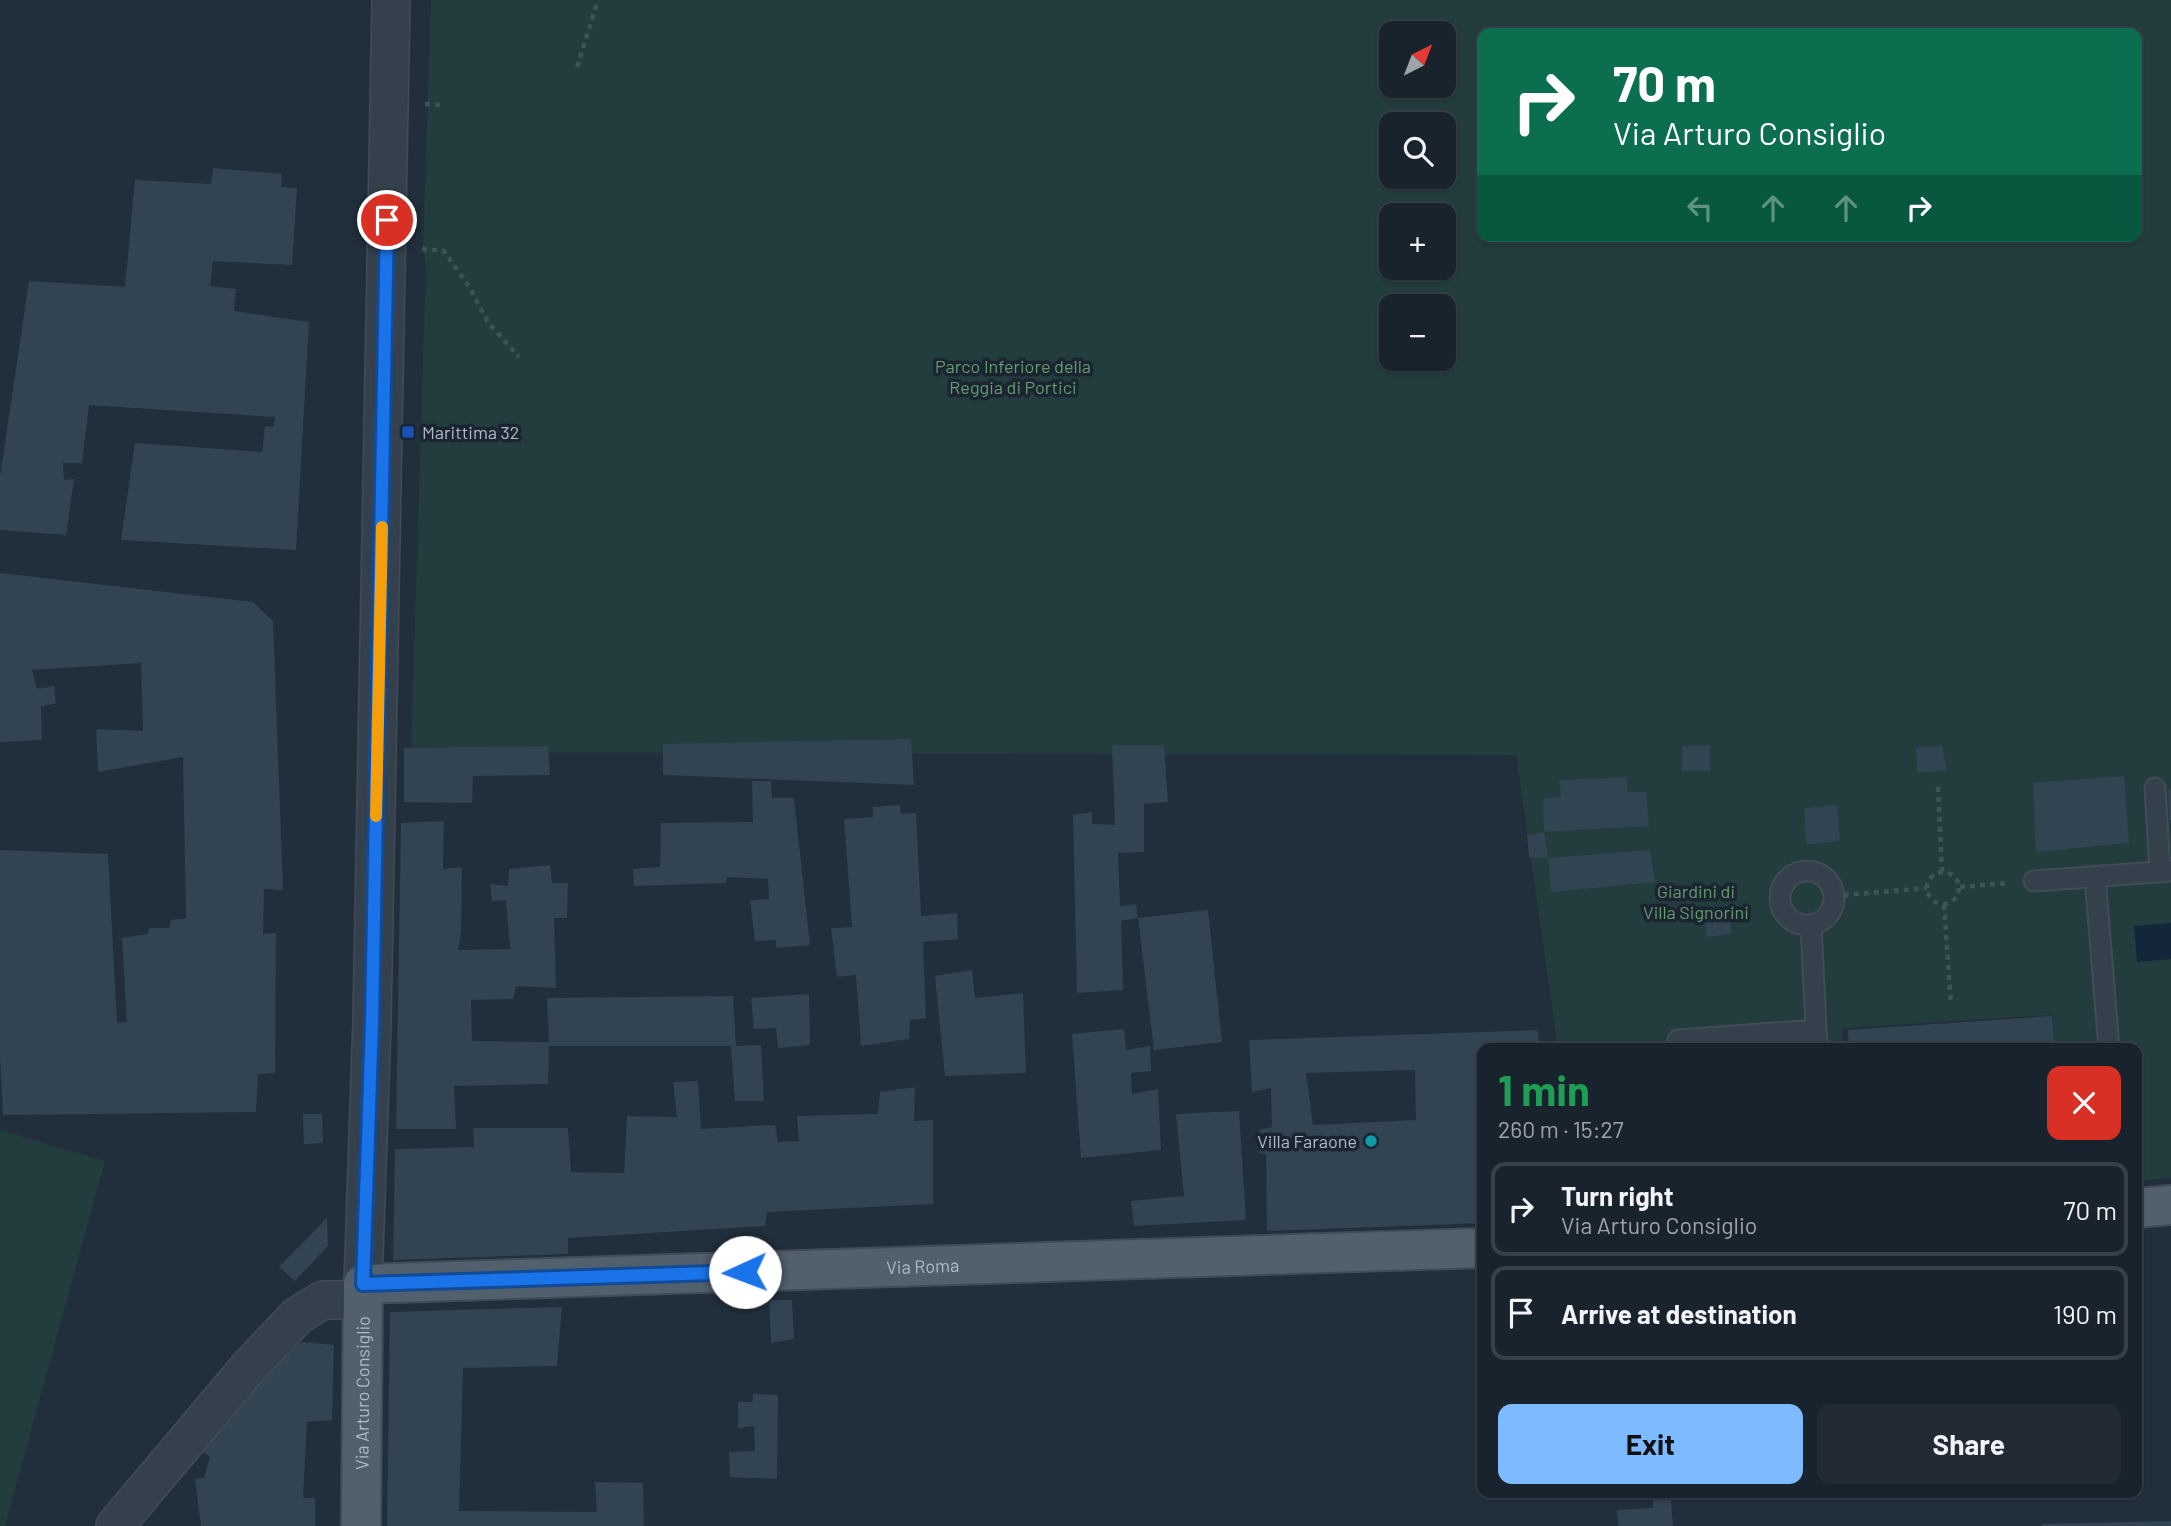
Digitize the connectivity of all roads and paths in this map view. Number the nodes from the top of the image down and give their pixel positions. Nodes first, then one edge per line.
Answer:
1 (391, 0) edge
2 (598, 0) edge
3 (577, 67) dead end
4 (444, 251) dead end
5 (519, 357) dead end
6 (1938, 787) dead end
7 (2155, 788) dead end
8 (1942, 872) junction
9 (2166, 872) edge
10 (2095, 877) junction
11 (2034, 881) joint
12 (1960, 887) junction
13 (1927, 888) junction
14 (1834, 896) junction
15 (1944, 905) junction
16 (1811, 925) junction
17 (1951, 1004) dead end
18 (1817, 1039) edge
19 (1678, 1040) dead end
20 (2109, 1043) edge
21 (2171, 1205) edge
22 (2142, 1208) edge
23 (1477, 1248) edge
24 (363, 1292) junction
25 (115, 1526) edge
26 (361, 1526) edge

1 - 24 street, Via Arturo Consiglio
2 - 3 path
4 - 5 path
6 - 8 path
7 - 9 lane
8 - 12 path
8 - 13 path
9 - 10 lane
10 - 11 lane
10 - 20 lane
11 - 12 path
12 - 15 path
13 - 14 path
13 - 15 path
14 - 16 lane
14 - 16 lane
15 - 17 path
16 - 18 lane
18 - 19 lane
21 - 22 main road
23 - 24 main road, Via Roma
24 - 25 street
24 - 26 main road, Via Arturo Consiglio

